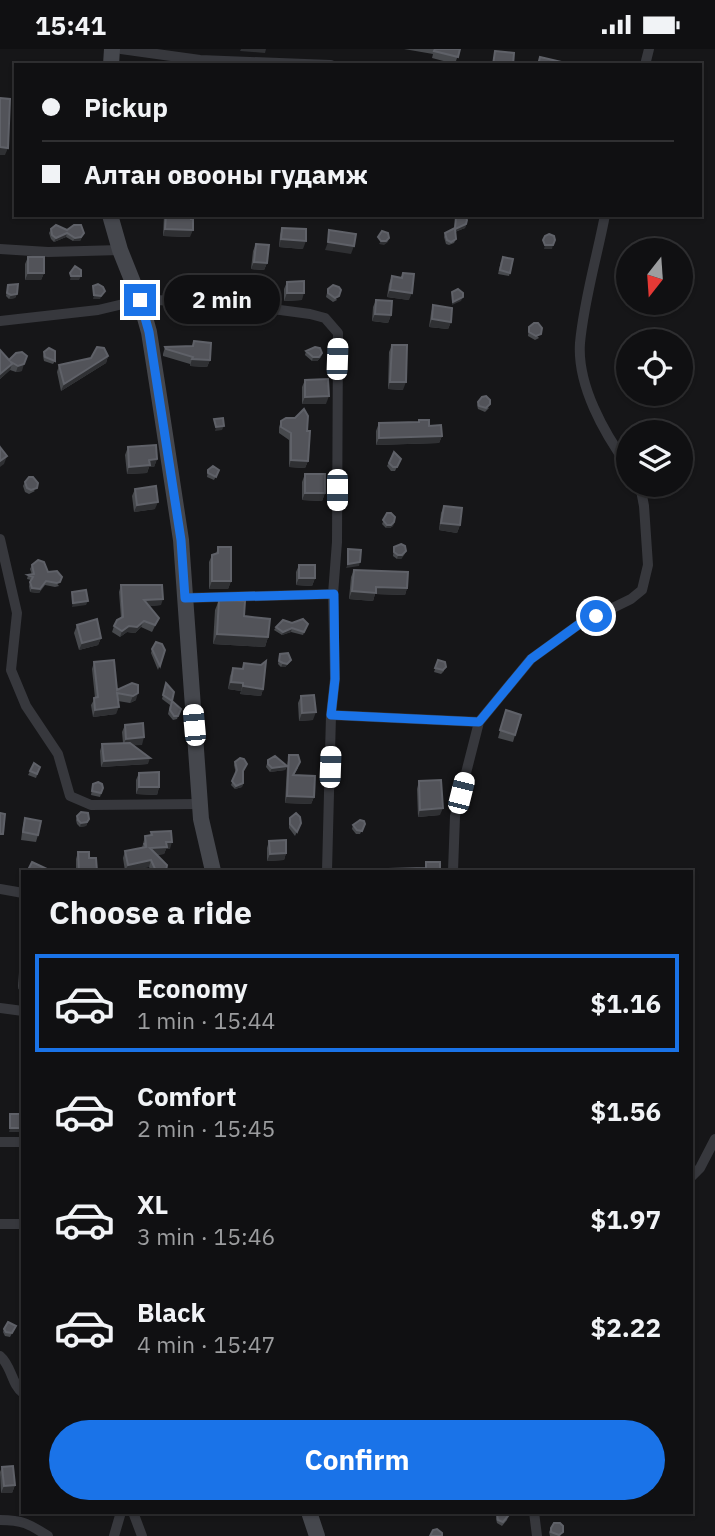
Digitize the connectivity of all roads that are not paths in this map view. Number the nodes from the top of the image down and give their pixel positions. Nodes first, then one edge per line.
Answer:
1 (121, 49) edge
2 (279, 63) edge
3 (111, 217) edge
4 (605, 217) edge
5 (0, 249) edge
6 (120, 250) junction
7 (140, 300) junction
8 (0, 321) edge
9 (616, 447) edge
10 (642, 497) edge
11 (0, 539) edge
12 (334, 594) junction
13 (185, 598) junction
14 (331, 715) junction
15 (479, 722) junction
16 (200, 804) junction
17 (213, 870) edge
18 (327, 870) edge
19 (453, 870) edge
20 (0, 889) edge
21 (21, 893) edge
22 (0, 1008) edge
23 (21, 1011) edge
24 (715, 1139) edge
25 (0, 1142) edge
26 (21, 1142) edge
27 (693, 1175) edge
28 (0, 1224) edge
29 (21, 1224) edge
30 (0, 1356) edge
31 (21, 1391) edge
32 (120, 1514) edge
33 (134, 1514) edge
34 (310, 1514) edge
35 (534, 1514) edge
36 (0, 1520) edge
37 (48, 1536) edge
38 (114, 1536) edge
39 (142, 1536) edge
40 (317, 1536) edge
41 (537, 1536) edge

1 - 2 street
3 - 6 main road
4 - 9 street
5 - 6 street
6 - 7 main road
7 - 8 street
7 - 12 street
7 - 13 main road
10 - 15 street
11 - 16 street
12 - 13 street
12 - 14 street
13 - 16 main road
14 - 15 street
14 - 18 street
15 - 19 street
16 - 17 main road
20 - 21 street
22 - 23 street
24 - 27 street
25 - 26 street
28 - 29 street
30 - 31 street
32 - 38 street
33 - 39 street
34 - 40 main road
35 - 41 street
36 - 37 street

